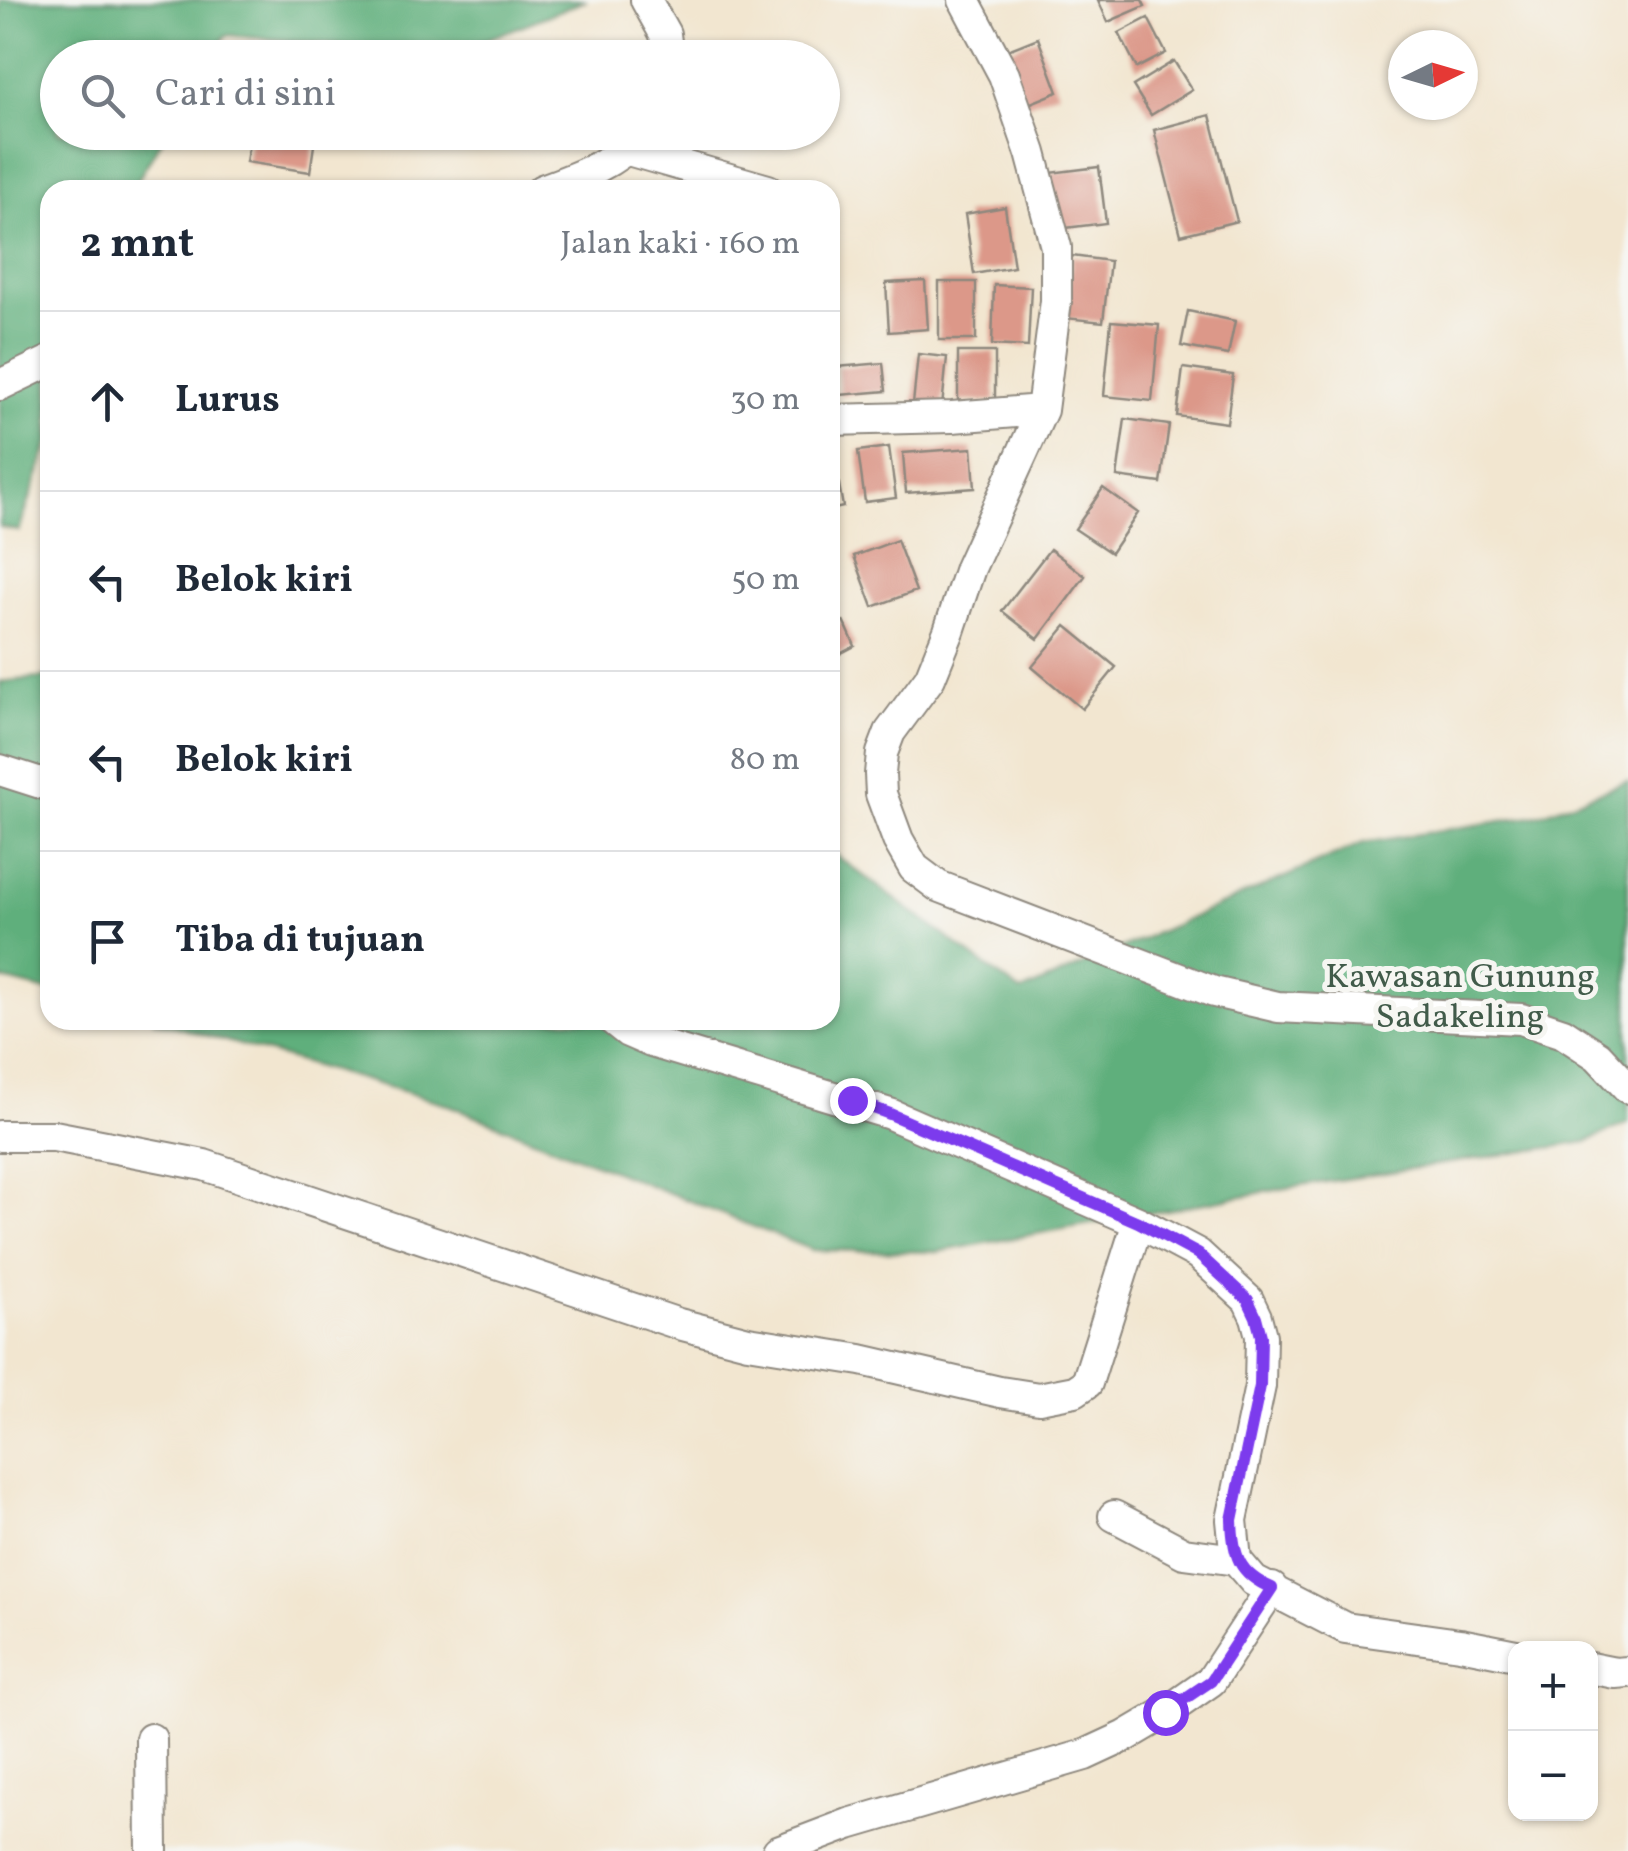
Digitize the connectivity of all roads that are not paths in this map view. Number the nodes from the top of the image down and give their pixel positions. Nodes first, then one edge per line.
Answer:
1 (646, 0) edge
2 (964, 0) edge
3 (666, 40) edge
4 (622, 150) edge
5 (660, 150) edge
6 (570, 180) edge
7 (741, 180) edge
8 (40, 366) edge
9 (0, 384) edge
10 (1042, 410) junction
11 (840, 420) edge
12 (0, 770) edge
13 (40, 783) edge
14 (625, 1030) edge
15 (1628, 1088) edge
16 (0, 1136) edge
17 (1138, 1222) junction
18 (1114, 1516) dead end
19 (1236, 1560) junction
20 (1272, 1588) junction
21 (1508, 1653) edge
22 (1598, 1669) edge
23 (1628, 1672) edge
24 (152, 1739) dead end
25 (152, 1851) edge
26 (778, 1851) edge

1 - 3 street
2 - 10 street
4 - 6 street
5 - 7 street
8 - 9 street
10 - 11 street
10 - 15 street
12 - 13 street
14 - 17 street
16 - 17 street
17 - 19 street
18 - 19 street
19 - 20 street
20 - 21 street
20 - 26 street
22 - 23 street
24 - 25 street

